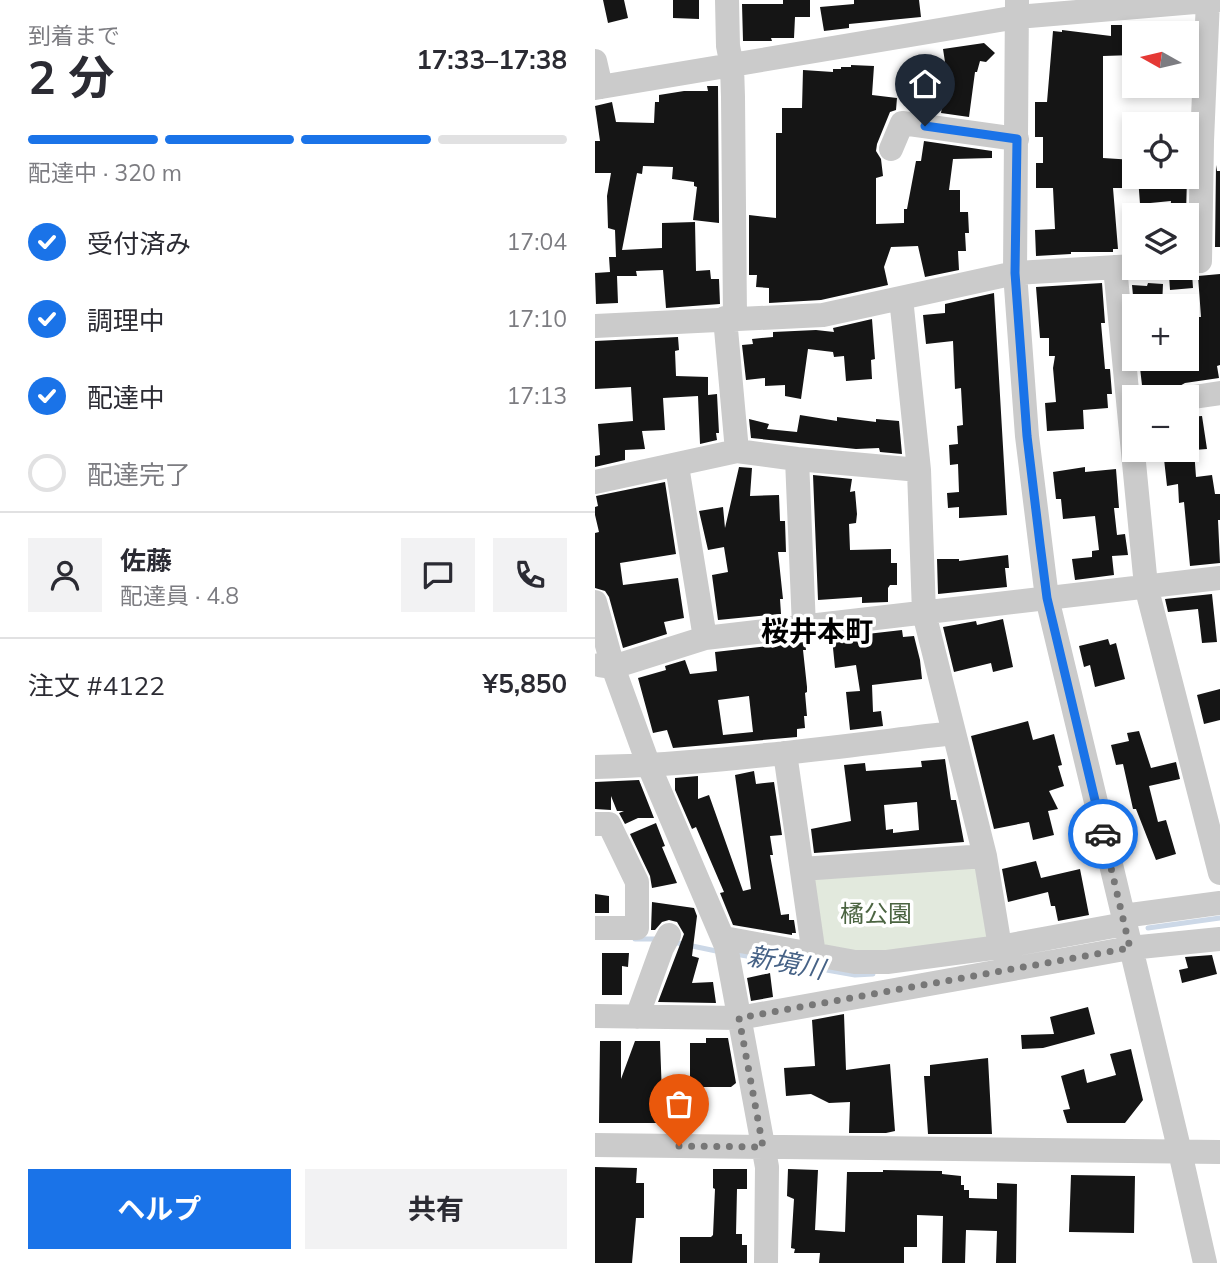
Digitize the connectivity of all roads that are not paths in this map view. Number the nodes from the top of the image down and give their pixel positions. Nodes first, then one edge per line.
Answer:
1 (727, 0) edge
2 (1208, 0) edge
3 (1220, 0) edge
4 (1017, 9) edge
5 (595, 61) edge
6 (732, 65) junction
7 (598, 87) edge
8 (1017, 139) junction
9 (891, 149) dead end
10 (1202, 260) edge
11 (1122, 267) edge
12 (1015, 273) junction
13 (1126, 280) edge
14 (901, 298) junction
15 (730, 318) junction
16 (595, 326) edge
17 (1131, 385) edge
18 (1220, 393) edge
19 (1199, 396) edge
20 (737, 451) junction
21 (797, 460) junction
22 (1136, 462) edge
23 (677, 466) junction
24 (919, 470) junction
25 (595, 482) edge
26 (1220, 578) edge
27 (1146, 586) junction
28 (1047, 598) junction
29 (595, 602) edge
30 (924, 613) junction
31 (804, 626) junction
32 (705, 638) junction
33 (604, 666) edge
34 (953, 733) junction
35 (785, 753) junction
36 (649, 766) junction
37 (595, 767) edge
38 (595, 824) edge
39 (985, 856) junction
40 (802, 869) junction
41 (1220, 873) edge
42 (1220, 903) edge
43 (1124, 920) junction
44 (595, 928) edge
45 (667, 939) dead end
46 (1220, 939) edge
47 (1000, 947) junction
48 (726, 948) junction
49 (1130, 948) junction
50 (814, 955) junction
51 (595, 1016) edge
52 (638, 1017) junction
53 (739, 1018) junction
54 (595, 1145) edge
55 (763, 1147) junction
56 (1180, 1152) junction
57 (1220, 1152) edge
58 (766, 1263) edge
59 (1205, 1263) edge

1 - 6 street
2 - 3 street
2 - 4 street
2 - 10 street
4 - 6 street
4 - 8 street
5 - 7 street
6 - 7 street
6 - 15 street
8 - 9 street
8 - 12 street
11 - 12 street
12 - 14 street
12 - 28 street
13 - 17 street
14 - 15 street
14 - 24 street
15 - 16 street
15 - 20 street
18 - 19 street
20 - 21 street
20 - 23 street
21 - 24 street
21 - 31 street
22 - 27 street
23 - 25 street
23 - 32 street
24 - 30 street
26 - 27 street
27 - 28 street
27 - 41 street
28 - 30 street
28 - 43 street
29 - 33 street
30 - 31 street
30 - 34 street
31 - 32 street
32 - 33 street
33 - 36 street
34 - 35 street
34 - 39 street
35 - 36 street
35 - 40 street
36 - 37 street
36 - 48 street
38 - 44 street
39 - 40 street
39 - 47 street
40 - 50 street
42 - 43 street
43 - 47 street
43 - 49 street
45 - 52 street
46 - 49 street
47 - 50 street
48 - 50 street
48 - 53 street
49 - 53 street
49 - 56 street
51 - 52 street
52 - 53 street
53 - 55 street
54 - 55 street
55 - 56 street
55 - 58 street
56 - 57 street
56 - 59 street

